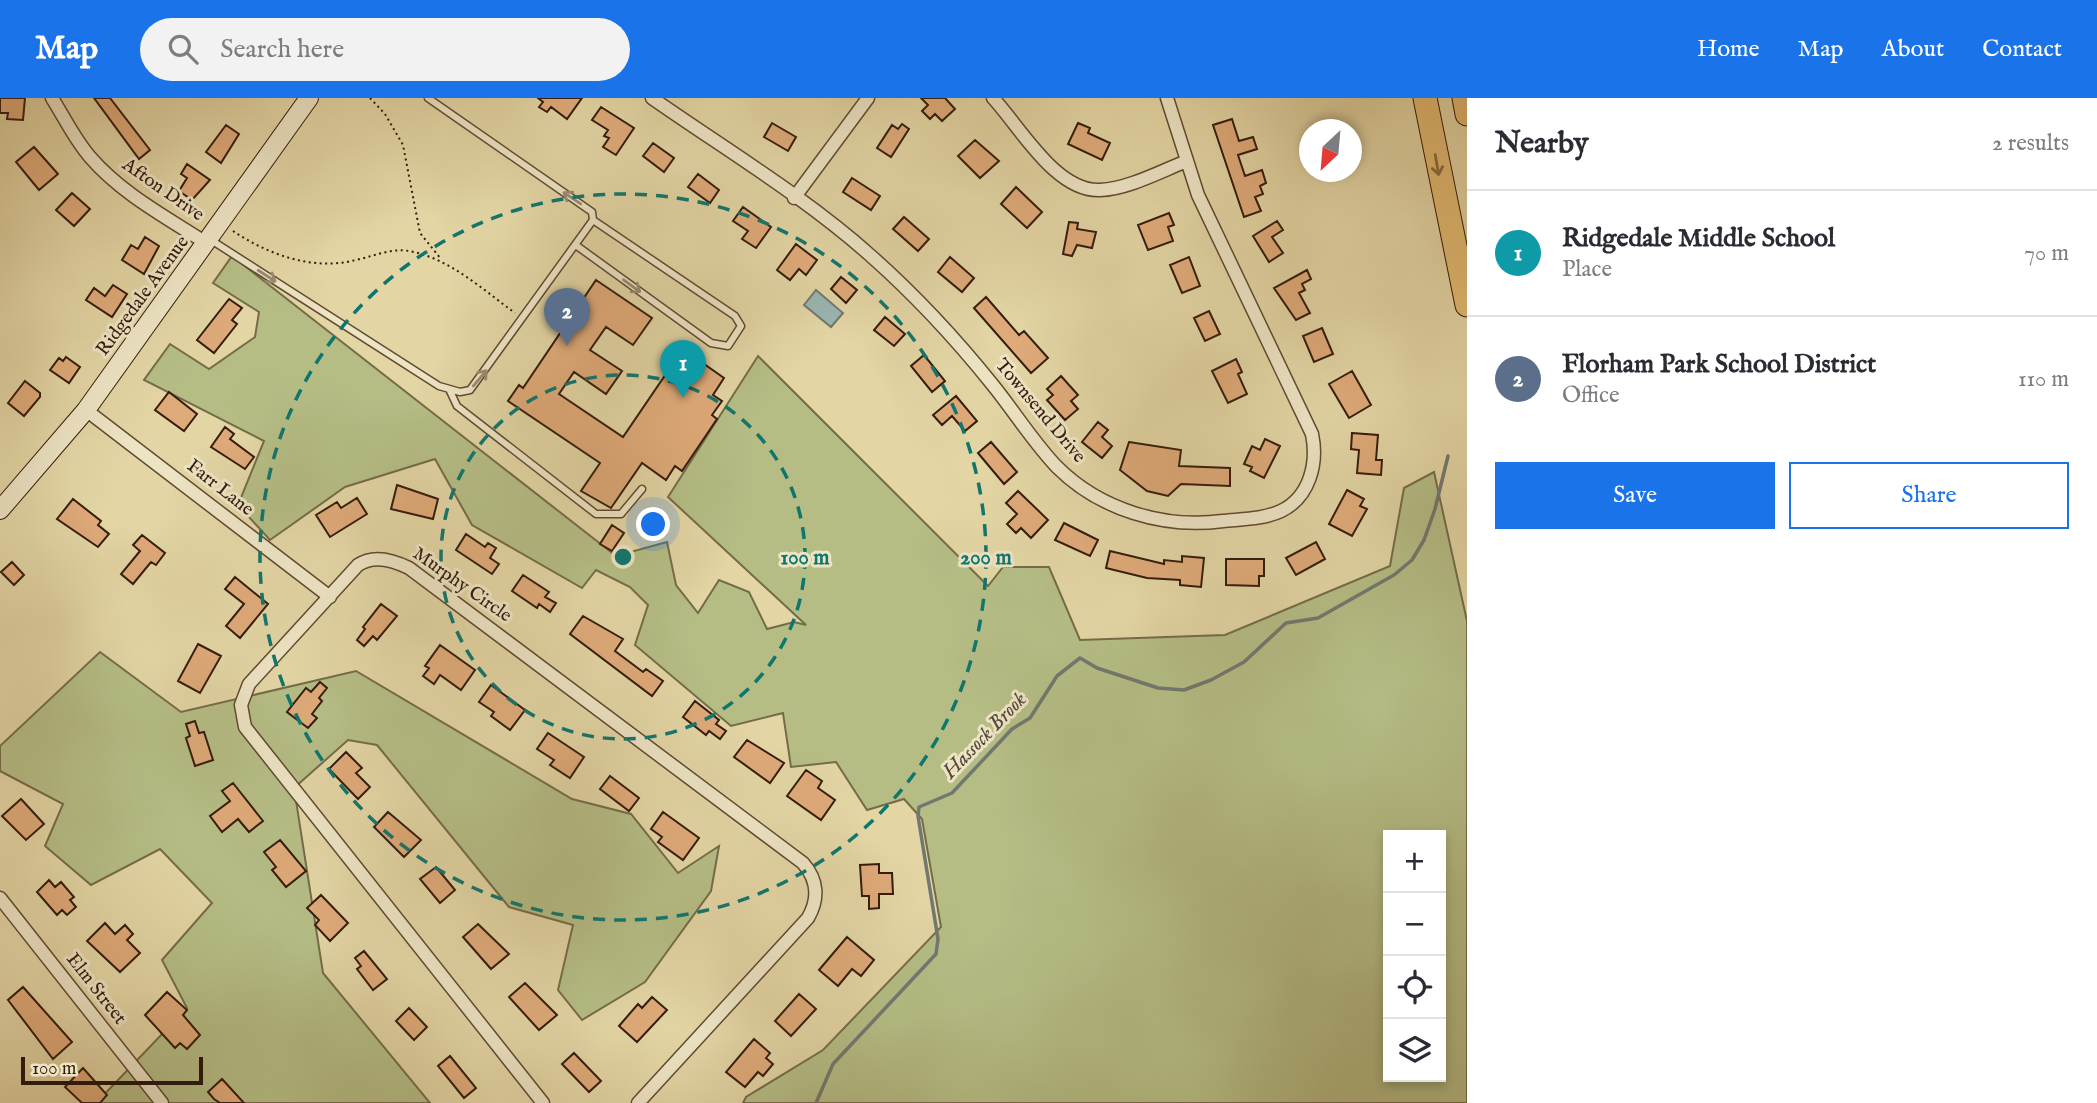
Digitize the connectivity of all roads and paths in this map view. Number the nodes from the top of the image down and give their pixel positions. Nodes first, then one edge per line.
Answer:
1 (52, 98) edge
2 (309, 98) edge
3 (370, 98) edge
4 (428, 98) edge
5 (652, 98) edge
6 (867, 98) edge
7 (993, 98) edge
8 (1167, 98) edge
9 (1425, 98) edge
10 (1464, 98) edge
11 (1467, 114) edge
12 (1187, 161) junction
13 (794, 198) junction
14 (593, 220) junction
15 (233, 231) dead end
16 (208, 241) junction
17 (577, 246) junction
18 (442, 260) junction
19 (1467, 305) edge
20 (519, 316) dead end
21 (450, 391) junction
22 (86, 410) junction
23 (642, 489) dead end
24 (1, 506) edge
25 (330, 597) junction
26 (0, 898) edge
27 (162, 1103) edge
28 (543, 1103) edge
29 (638, 1103) edge

1 - 16 street, Afton Drive
2 - 16 main road, Ridgedale Avenue
3 - 18 path
14 -> 4 lane
5 - 13 street, Townsend Drive
6 - 13 street
7 - 12 street
8 - 12 street, Townsend Drive
9 -> 19 highway
10 - 11 highway
12 - 13 street, Townsend Drive
14 - 17 lane
17 -> 14 lane
15 - 18 path
16 -> 21 lane
16 - 22 main road, Ridgedale Avenue
21 -> 17 lane
18 - 20 path
21 - 23 lane
22 - 24 main road, Ridgedale Avenue
22 - 25 street, Farr Lane
25 - 28 street, Murphy Circle
25 - 29 street, Murphy Circle
26 - 27 street, Elm Street

